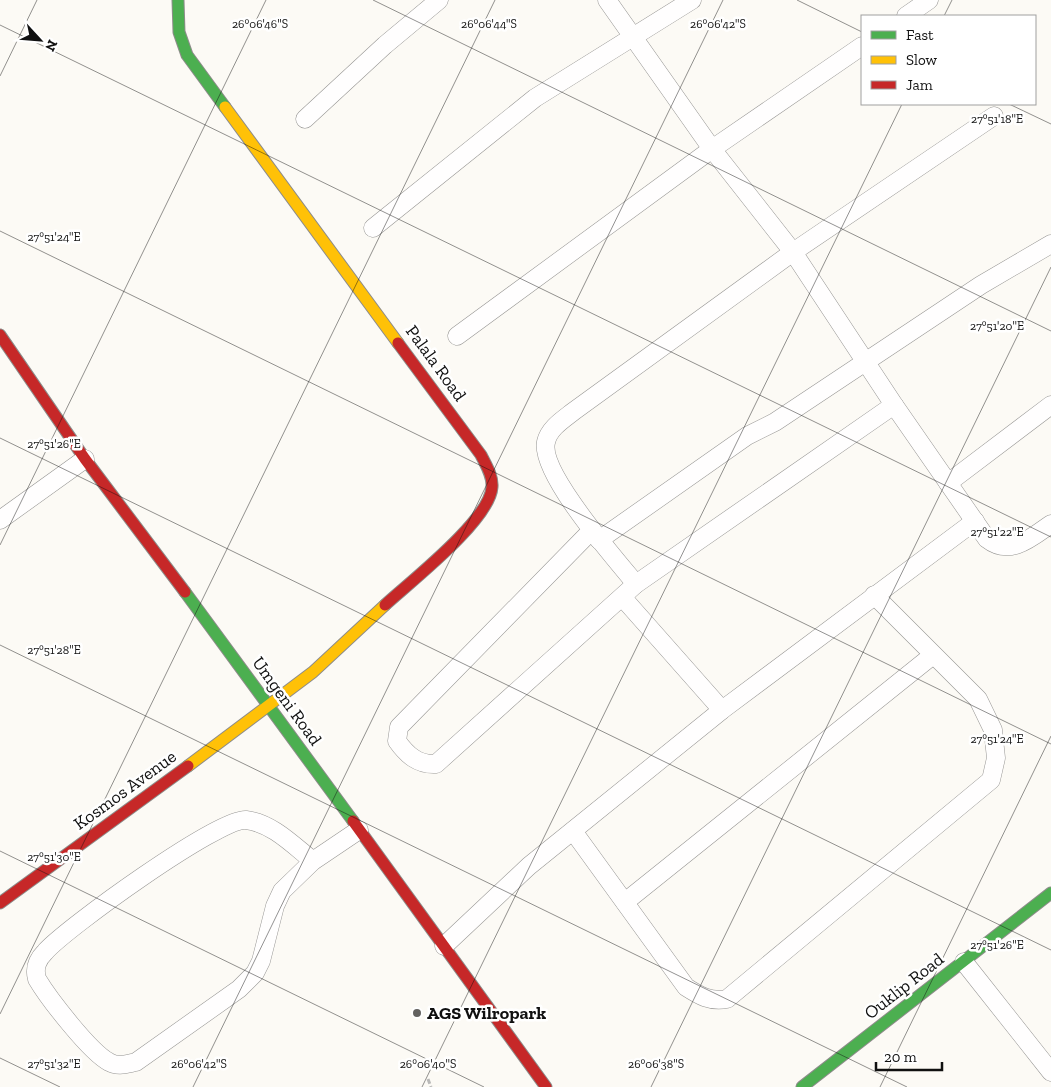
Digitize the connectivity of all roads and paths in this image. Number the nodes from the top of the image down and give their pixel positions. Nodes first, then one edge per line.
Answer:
1 (178, 0) edge
2 (439, 0) edge
3 (607, 0) edge
4 (692, 0) edge
5 (929, 0) edge
6 (907, 15) edge
7 (634, 38) junction
8 (861, 47) edge
9 (994, 116) dead end
10 (305, 119) dead end
11 (712, 149) junction
12 (373, 228) dead end
13 (1051, 244) edge
14 (793, 252) junction
15 (0, 335) edge
16 (457, 336) dead end
17 (866, 363) junction
18 (894, 405) junction
19 (1051, 405) edge
20 (85, 459) junction
21 (948, 483) junction
22 (0, 520) edge
23 (975, 520) junction
24 (1051, 524) edge
25 (595, 535) junction
26 (636, 584) junction
27 (874, 595) junction
28 (623, 598) junction
29 (932, 655) junction
30 (270, 706) junction
31 (722, 710) junction
32 (359, 830) junction
33 (573, 831) junction
34 (313, 861) junction
35 (1051, 893) edge
36 (625, 902) junction
37 (0, 903) edge
38 (444, 946) junction
39 (964, 962) junction
40 (1051, 1072) edge
41 (428, 1079) dead end
42 (431, 1087) edge
43 (546, 1087) edge
44 (802, 1087) edge

1 - 30 street, Palala Road
2 - 10 street
3 - 7 street
4 - 7 street
5 - 6 street
7 - 11 street
7 - 12 street
8 - 11 street
9 - 14 street
11 - 14 street
11 - 16 street
13 - 17 street
14 - 17 street
14 - 25 street
15 - 20 street, Umgeni Road
17 - 18 street
17 - 25 street
18 - 21 street
18 - 26 street
19 - 21 street
20 - 22 street
20 - 30 street, Umgeni Road
21 - 23 street
23 - 24 street
23 - 27 street
25 - 26 street
25 - 28 street
26 - 28 street
27 - 29 street
27 - 31 street
28 - 31 street
29 - 36 street
29 - 36 street
30 - 32 street, Umgeni Road
30 - 37 street, Kosmos Avenue
31 - 33 street
32 - 34 street
32 - 38 street, Umgeni Road
33 - 36 street
33 - 38 street
34 - 34 street
35 - 39 street, Ouklip Road
38 - 43 street, Umgeni Road
39 - 40 street
39 - 44 street, Ouklip Road
41 - 42 path

